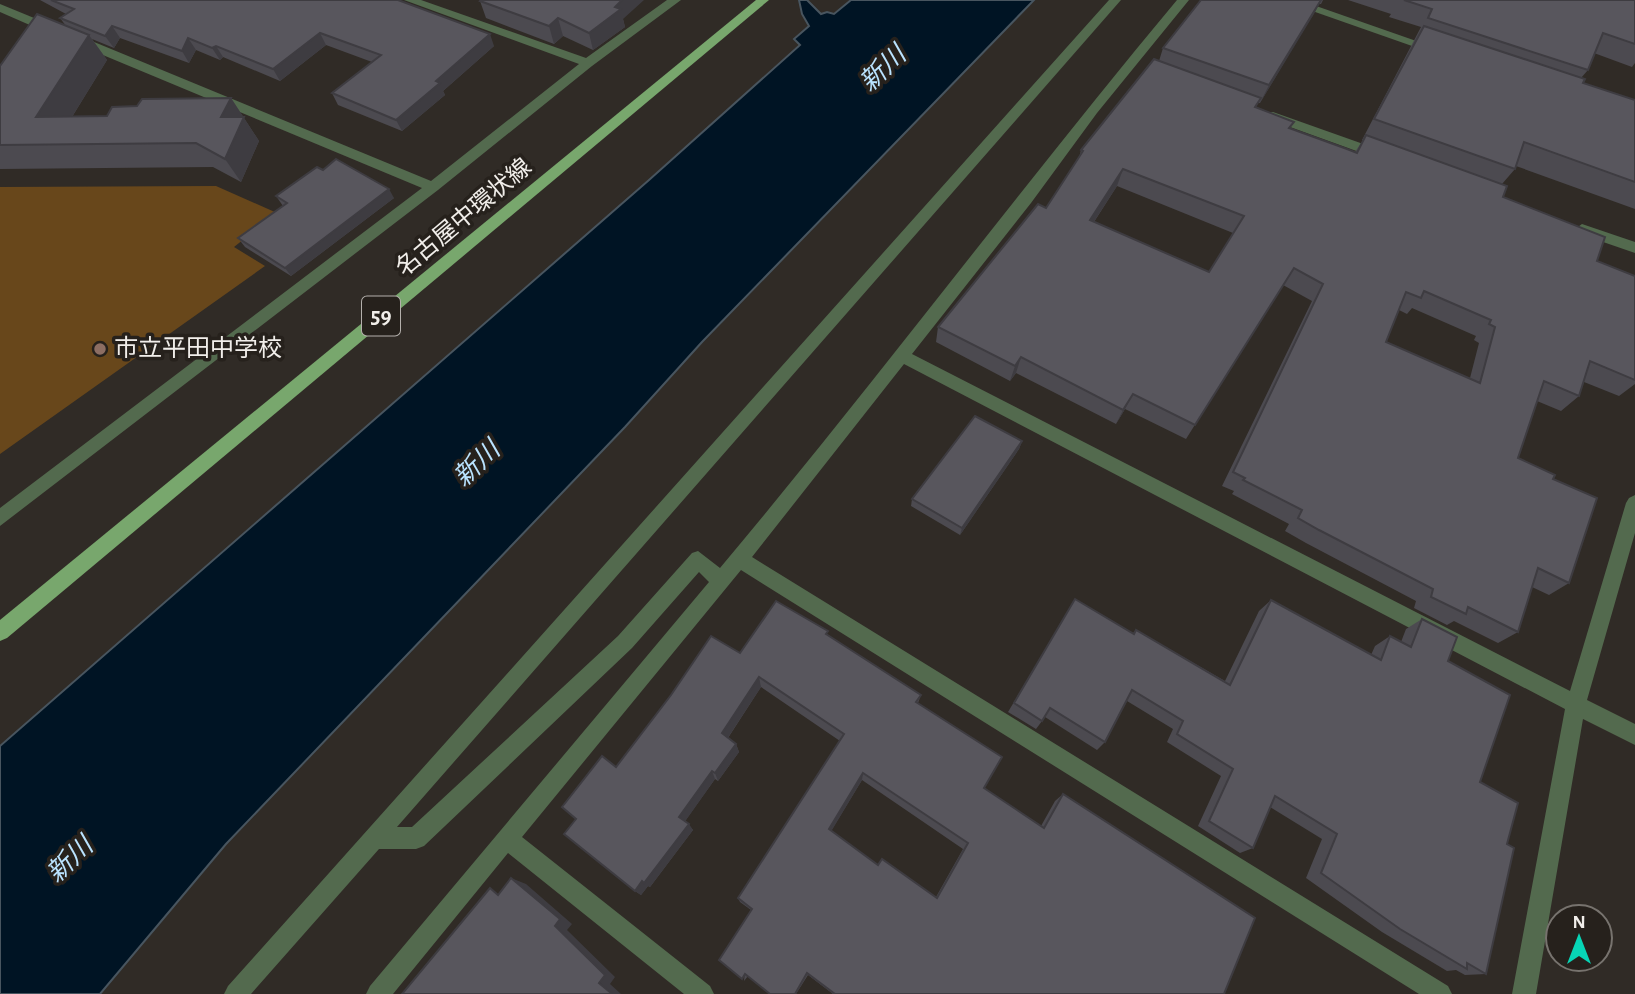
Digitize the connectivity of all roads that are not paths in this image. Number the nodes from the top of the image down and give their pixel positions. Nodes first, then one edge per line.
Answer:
1 (16, 0) edge
2 (410, 0) edge
3 (675, 0) edge
4 (763, 0) edge
5 (1115, 0) edge
6 (1183, 0) edge
7 (1287, 0) edge
8 (0, 8) edge
9 (1454, 56) edge
10 (588, 63) junction
11 (1261, 111) edge
12 (1390, 159) edge
13 (433, 187) junction
14 (1570, 225) edge
15 (1635, 248) edge
16 (900, 355) junction
17 (1635, 503) edge
18 (0, 518) edge
19 (739, 559) junction
20 (721, 581) junction
21 (0, 632) edge
22 (1576, 703) junction
23 (1635, 735) edge
24 (373, 838) junction
25 (506, 838) junction
26 (236, 994) edge
27 (378, 994) edge
28 (702, 994) edge
29 (1440, 994) edge
30 (1524, 994) edge

1 - 8 street
2 - 10 street
3 - 10 street
4 - 21 main road, 名古屋中環状線 / 59
5 - 24 street
6 - 16 street
7 - 9 street
8 - 13 street
10 - 13 street
11 - 12 street
13 - 18 street
14 - 15 street
16 - 19 street
16 - 22 street
17 - 22 street
19 - 20 street
19 - 29 street
20 - 24 street
20 - 25 street
22 - 23 street
22 - 30 street
24 - 26 street
25 - 27 street
25 - 28 street

